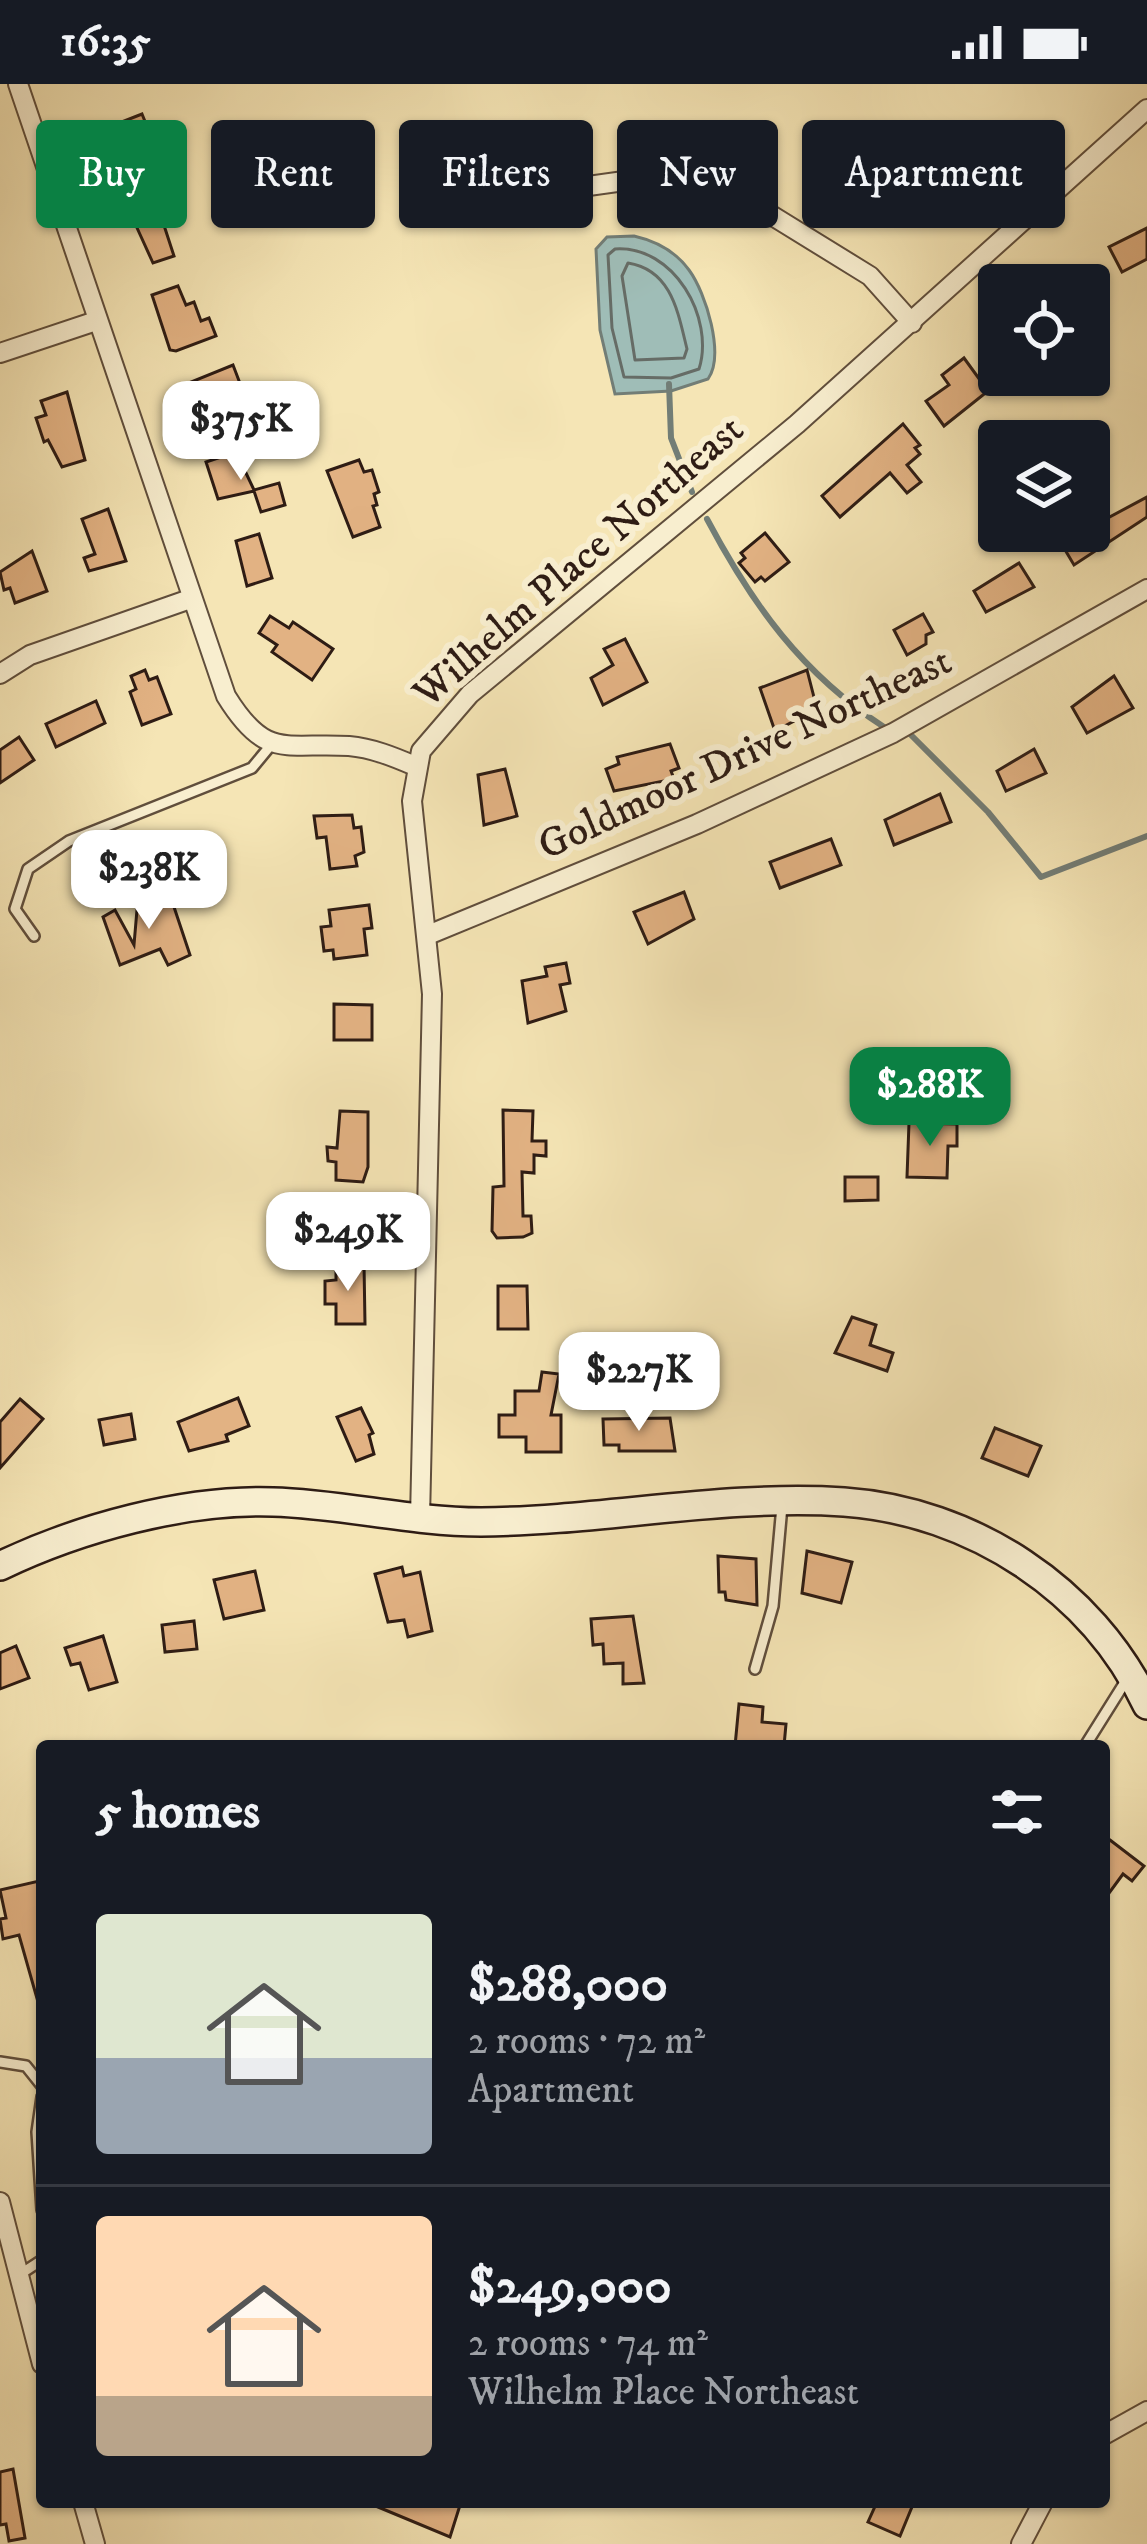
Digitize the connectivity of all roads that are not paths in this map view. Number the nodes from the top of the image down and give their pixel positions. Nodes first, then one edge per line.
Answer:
1 (18, 84) edge
2 (1147, 110) edge
3 (593, 185) edge
4 (96, 321) junction
5 (912, 322) junction
6 (0, 353) edge
7 (1147, 589) edge
8 (190, 599) junction
9 (0, 674) edge
10 (271, 745) junction
11 (415, 766) junction
12 (428, 935) junction
13 (34, 936) dead end
14 (783, 1501) junction
15 (420, 1518) junction
16 (0, 1566) edge
17 (755, 1669) dead end
18 (1130, 1674) junction
19 (1147, 1705) edge
20 (1089, 1740) edge
21 (0, 2062) edge
22 (36, 2072) edge
23 (0, 2201) edge
24 (36, 2264) edge
25 (19, 2275) junction
26 (36, 2341) edge
27 (1147, 2410) edge
28 (1110, 2432) edge
29 (84, 2508) edge
30 (1040, 2508) edge
31 (95, 2544) edge
32 (1021, 2544) edge

1 - 4 street
2 - 5 street, Wilhelm Place Northeast
3 - 5 street
4 - 6 street
4 - 8 street
5 - 11 street, Wilhelm Place Northeast
7 - 12 street, Goldmoor Drive Northeast
8 - 9 street
8 - 10 street
10 - 11 street
10 - 13 lane
11 - 12 street, Wilhelm Place Northeast
12 - 15 street, Wilhelm Place Northeast
14 - 15 street
14 - 17 lane
14 - 18 street
15 - 16 street
18 - 19 street
18 - 20 lane
21 - 22 lane
23 - 25 street
24 - 25 lane
25 - 26 street
27 - 28 street
29 - 31 street
30 - 32 street

